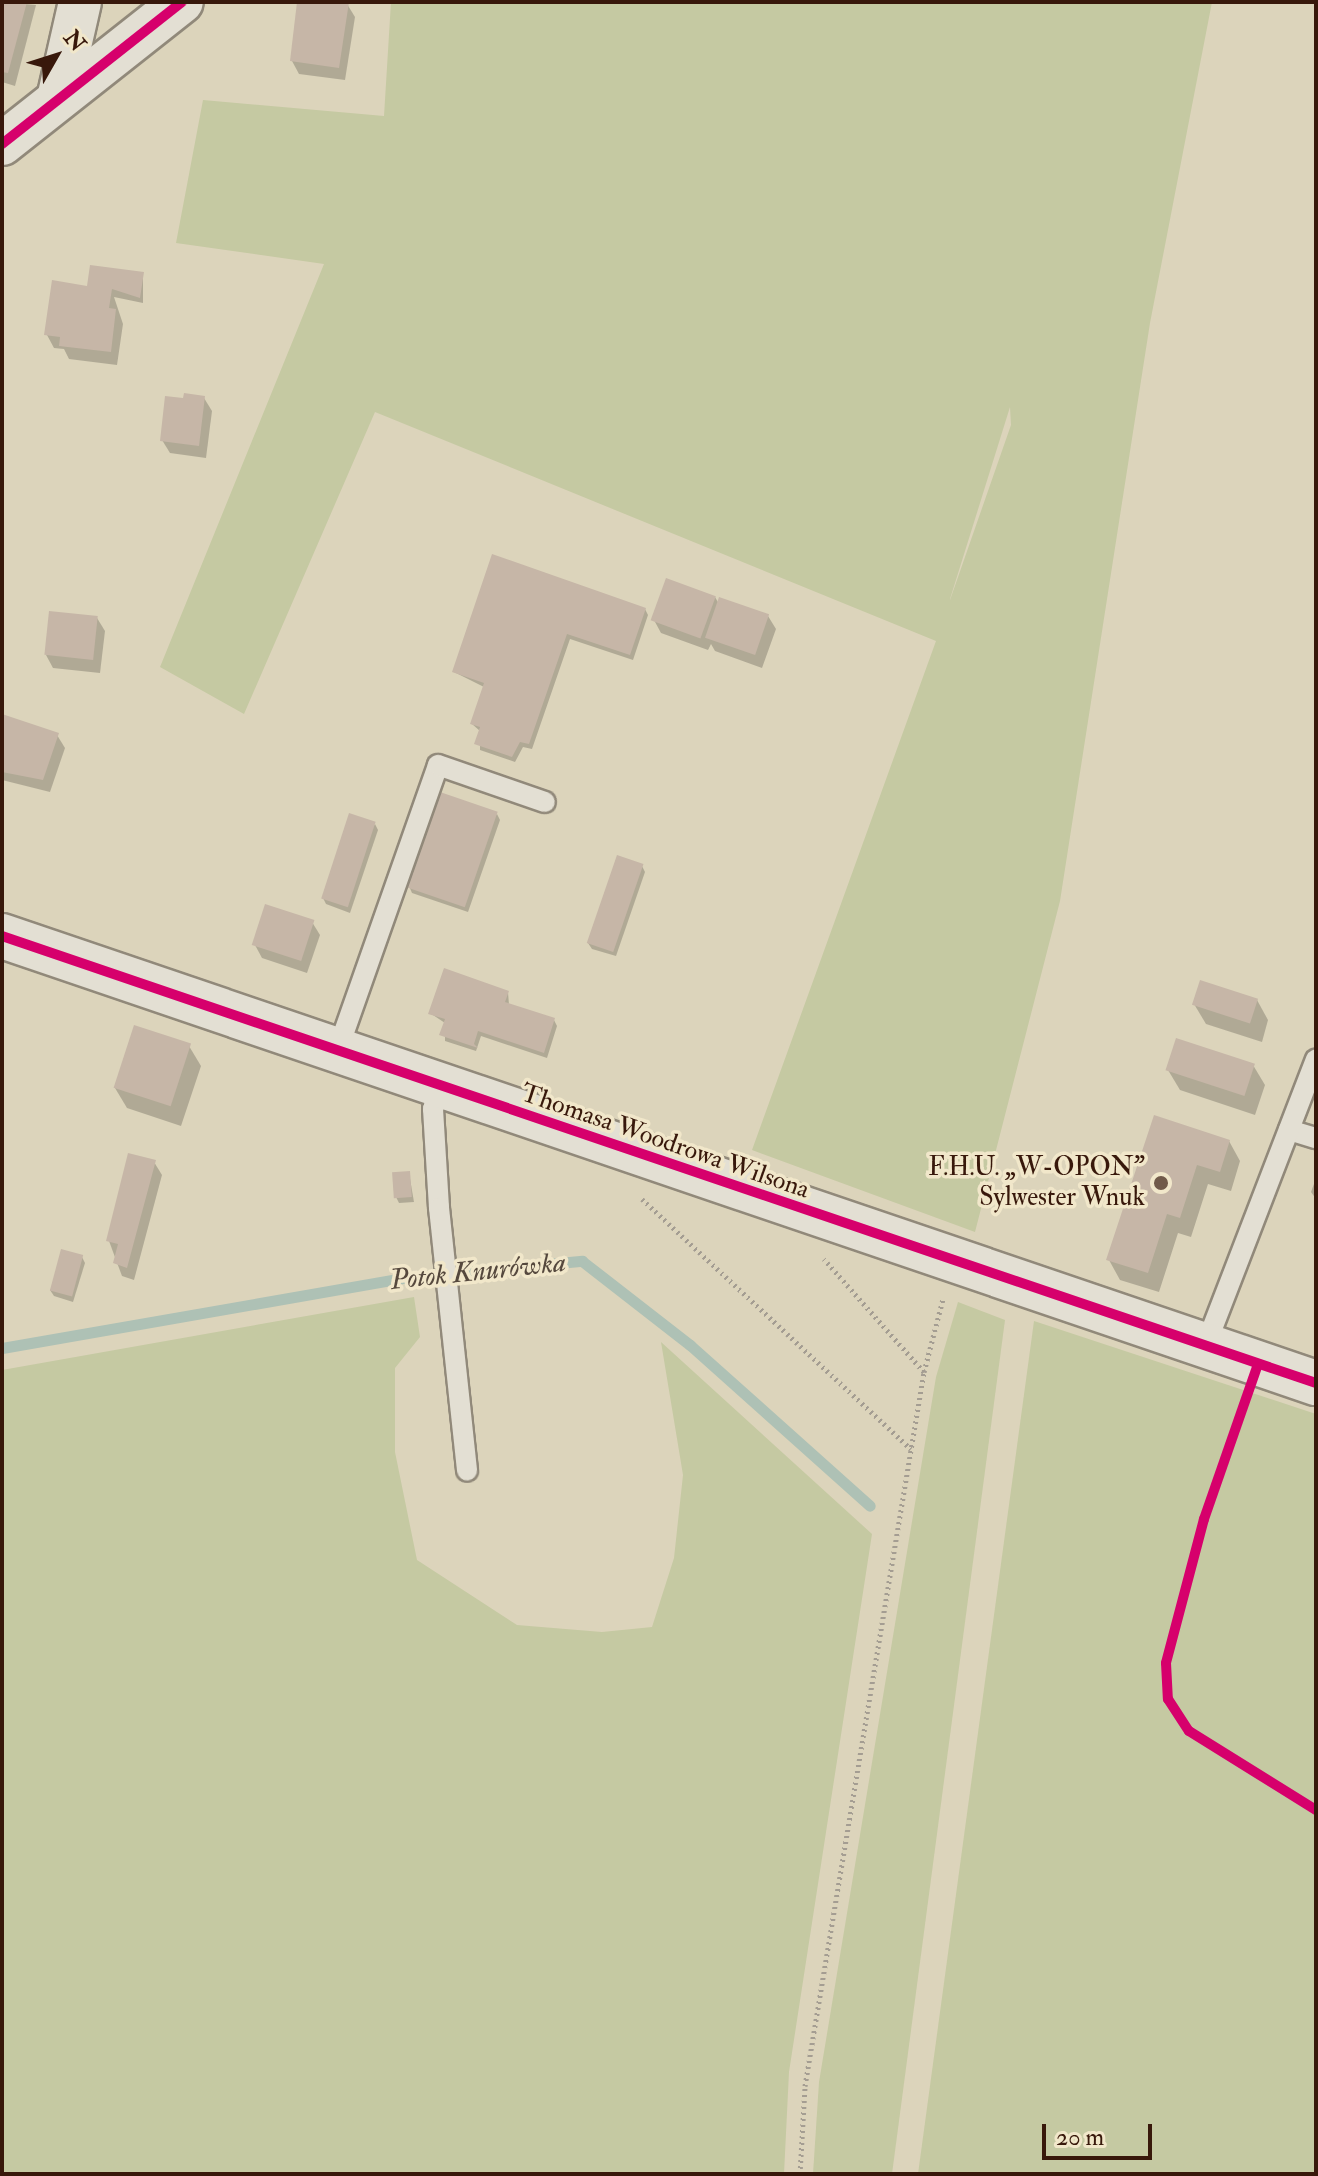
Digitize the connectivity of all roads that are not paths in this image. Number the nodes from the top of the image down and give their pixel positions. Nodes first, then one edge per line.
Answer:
1 (80, 2) edge
2 (182, 2) edge
3 (58, 99) junction
4 (2, 144) edge
5 (545, 802) dead end
6 (2, 936) edge
7 (337, 1052) junction
8 (1316, 1060) edge
9 (439, 1087) junction
10 (1289, 1130) junction
11 (1316, 1138) edge
12 (1205, 1347) junction
13 (1316, 1383) edge
14 (467, 1471) dead end

1 - 3 street
2 - 3 street
3 - 4 street
5 - 7 lane
6 - 7 street, Thomasa Woodrowa Wilsona
7 - 9 street, Thomasa Woodrowa Wilsona
8 - 10 lane
9 - 12 street, Thomasa Woodrowa Wilsona
9 - 14 lane
10 - 11 lane
10 - 12 lane
12 - 13 street, Thomasa Woodrowa Wilsona

